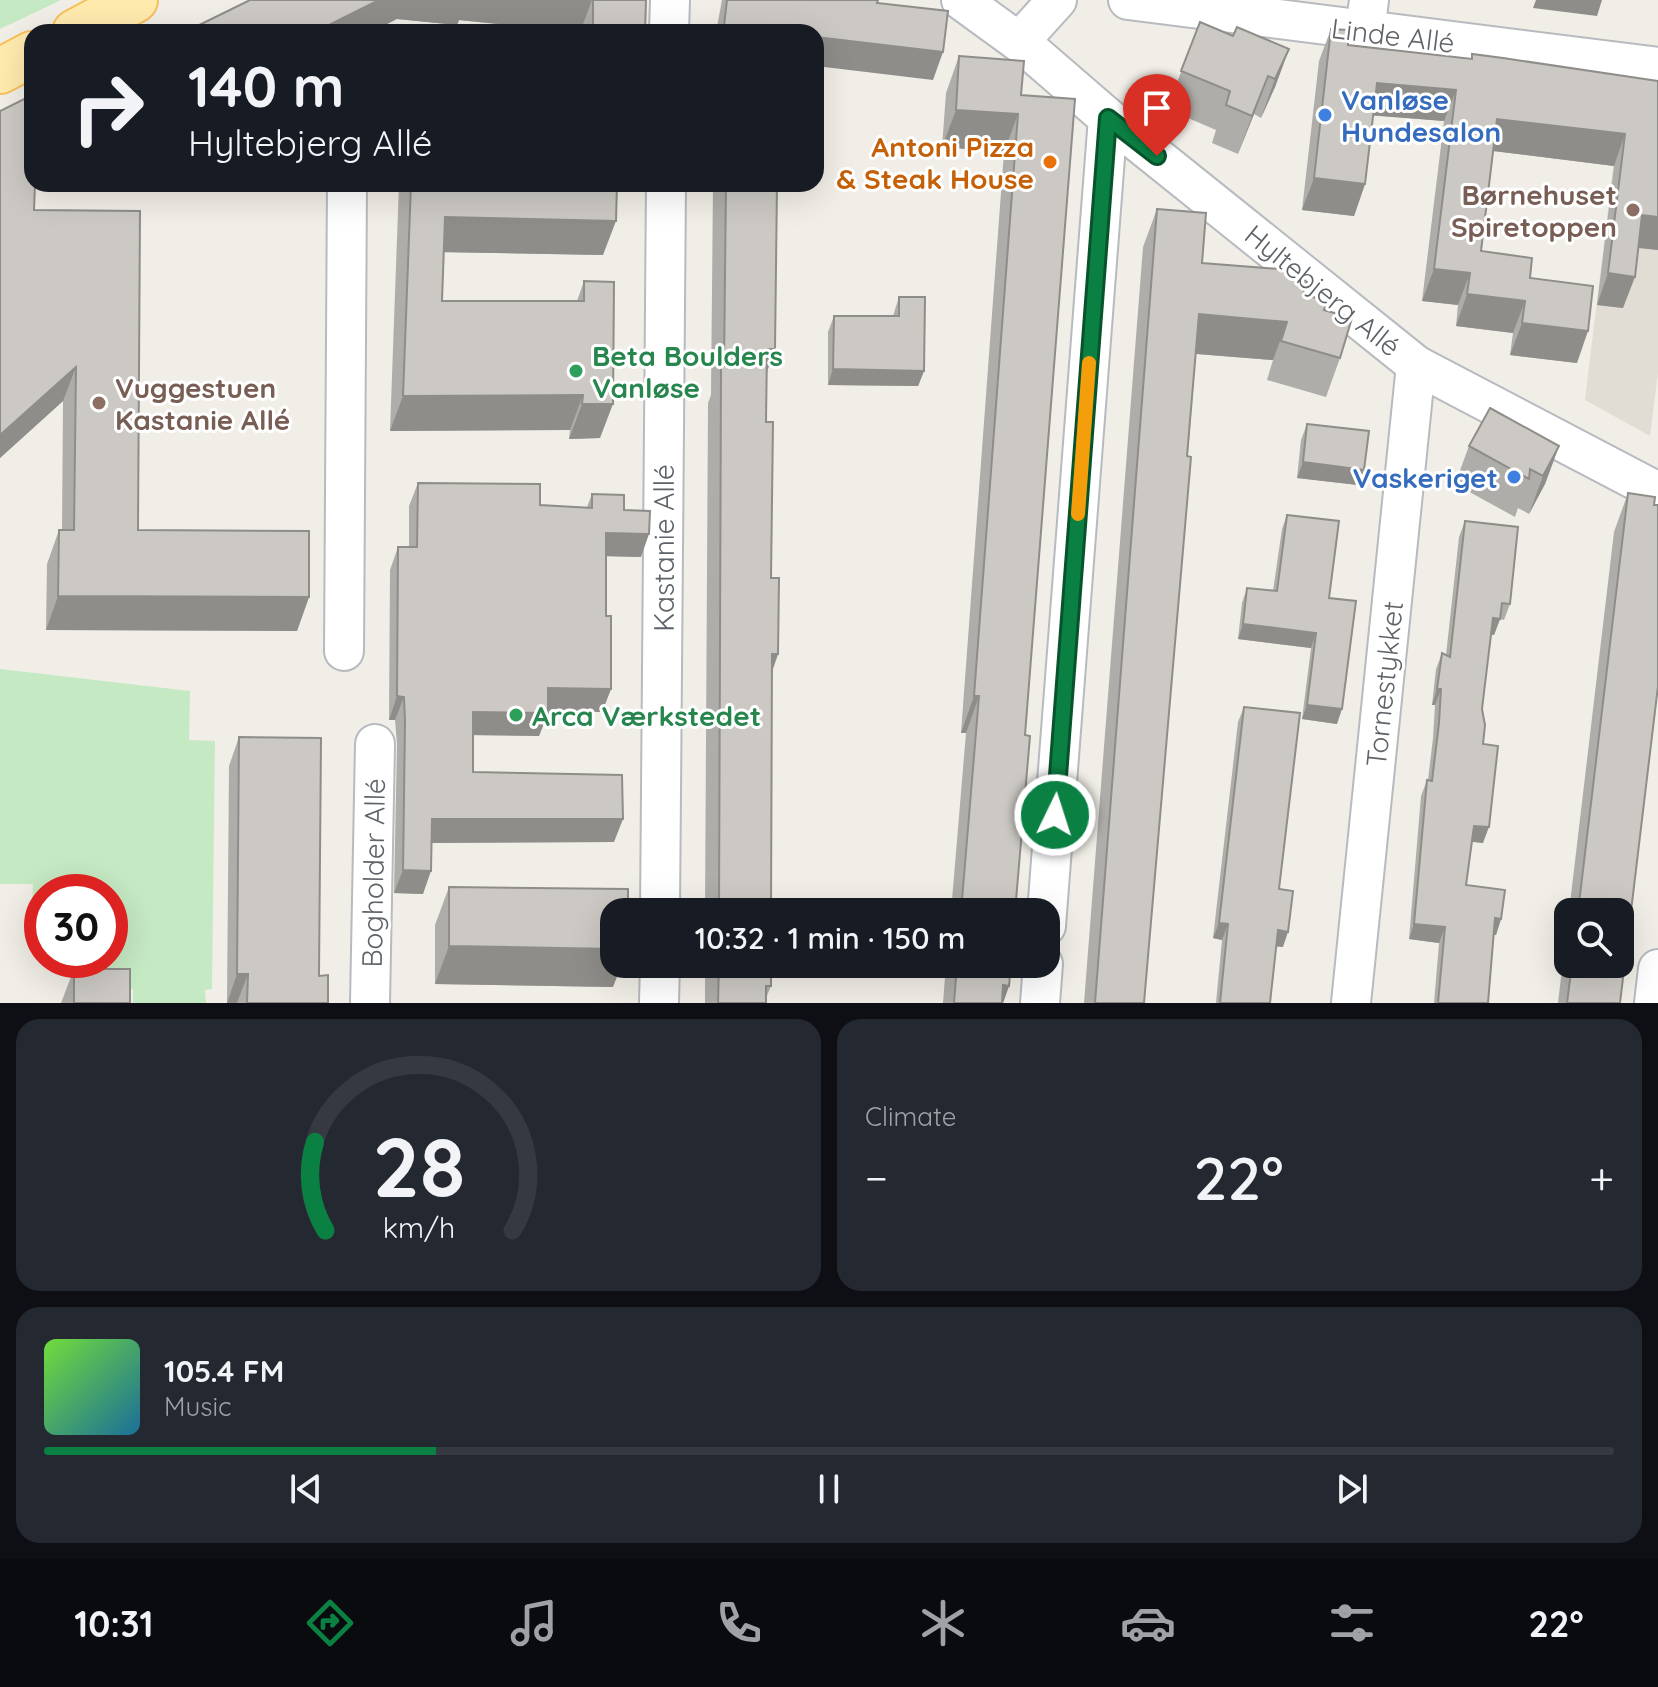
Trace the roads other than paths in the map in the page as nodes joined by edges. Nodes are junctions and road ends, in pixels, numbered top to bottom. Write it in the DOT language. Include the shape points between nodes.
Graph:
graph roads {
  1 [pos="135,0"];
  2 [pos="670,0"];
  3 [pos="961,0"];
  4 [pos="1057,0"];
  5 [pos="1128,0"];
  6 [pos="1221,6"];
  7 [pos="1367,16"];
  8 [pos="90,24"];
  9 [pos="669,24"];
  10 [pos="1019,42"];
  11 [pos="24,58"];
  12 [pos="1658,67"];
  13 [pos="0,71"];
  14 [pos="1108,118"];
  15 [pos="347,192"];
  16 [pos="666,192"];
  17 [pos="1416,365"];
  18 [pos="1658,492"];
  19 [pos="344,651"];
  20 [pos="375,744"];
  21 [pos="660,898"];
  22 [pos="1048,898"];
  23 [pos="1658,969"];
  24 [pos="660,978"];
  25 [pos="1042,978"];
  26 [pos="370,1003"];
  27 [pos="659,1003"];
  28 [pos="1040,1003"];
  29 [pos="1351,1003"];
  30 [pos="1654,1003"];
  1 -- 8 [label="main road"];
  2 -- 9 [label="street"];
  3 -- 10 [label="street"];
  4 -- 10 [label="street"];
  5 -- 6 [label="street, Linde Allé"];
  6 -- 7 [label="street, Linde Allé"];
  7 -- 12 [label="street, Linde Allé"];
  10 -- 14 [label="street, Hyltebjerg Allé"];
  11 -- 13 [label="main road"];
  14 -- 17 [label="street, Hyltebjerg Allé"];
  14 -- 22 [label="street"];
  15 -- 19 [label="street"];
  16 -- 21 [label="street, Kastanie Allé"];
  17 -- 18 [label="street, Hyltebjerg Allé"];
  17 -- 29 [label="street, Tornestykket"];
  20 -- 26 [label="street, Bogholder Allé"];
  23 -- 30 [label="street"];
  24 -- 27 [label="street"];
  25 -- 28 [label="street"];
}
